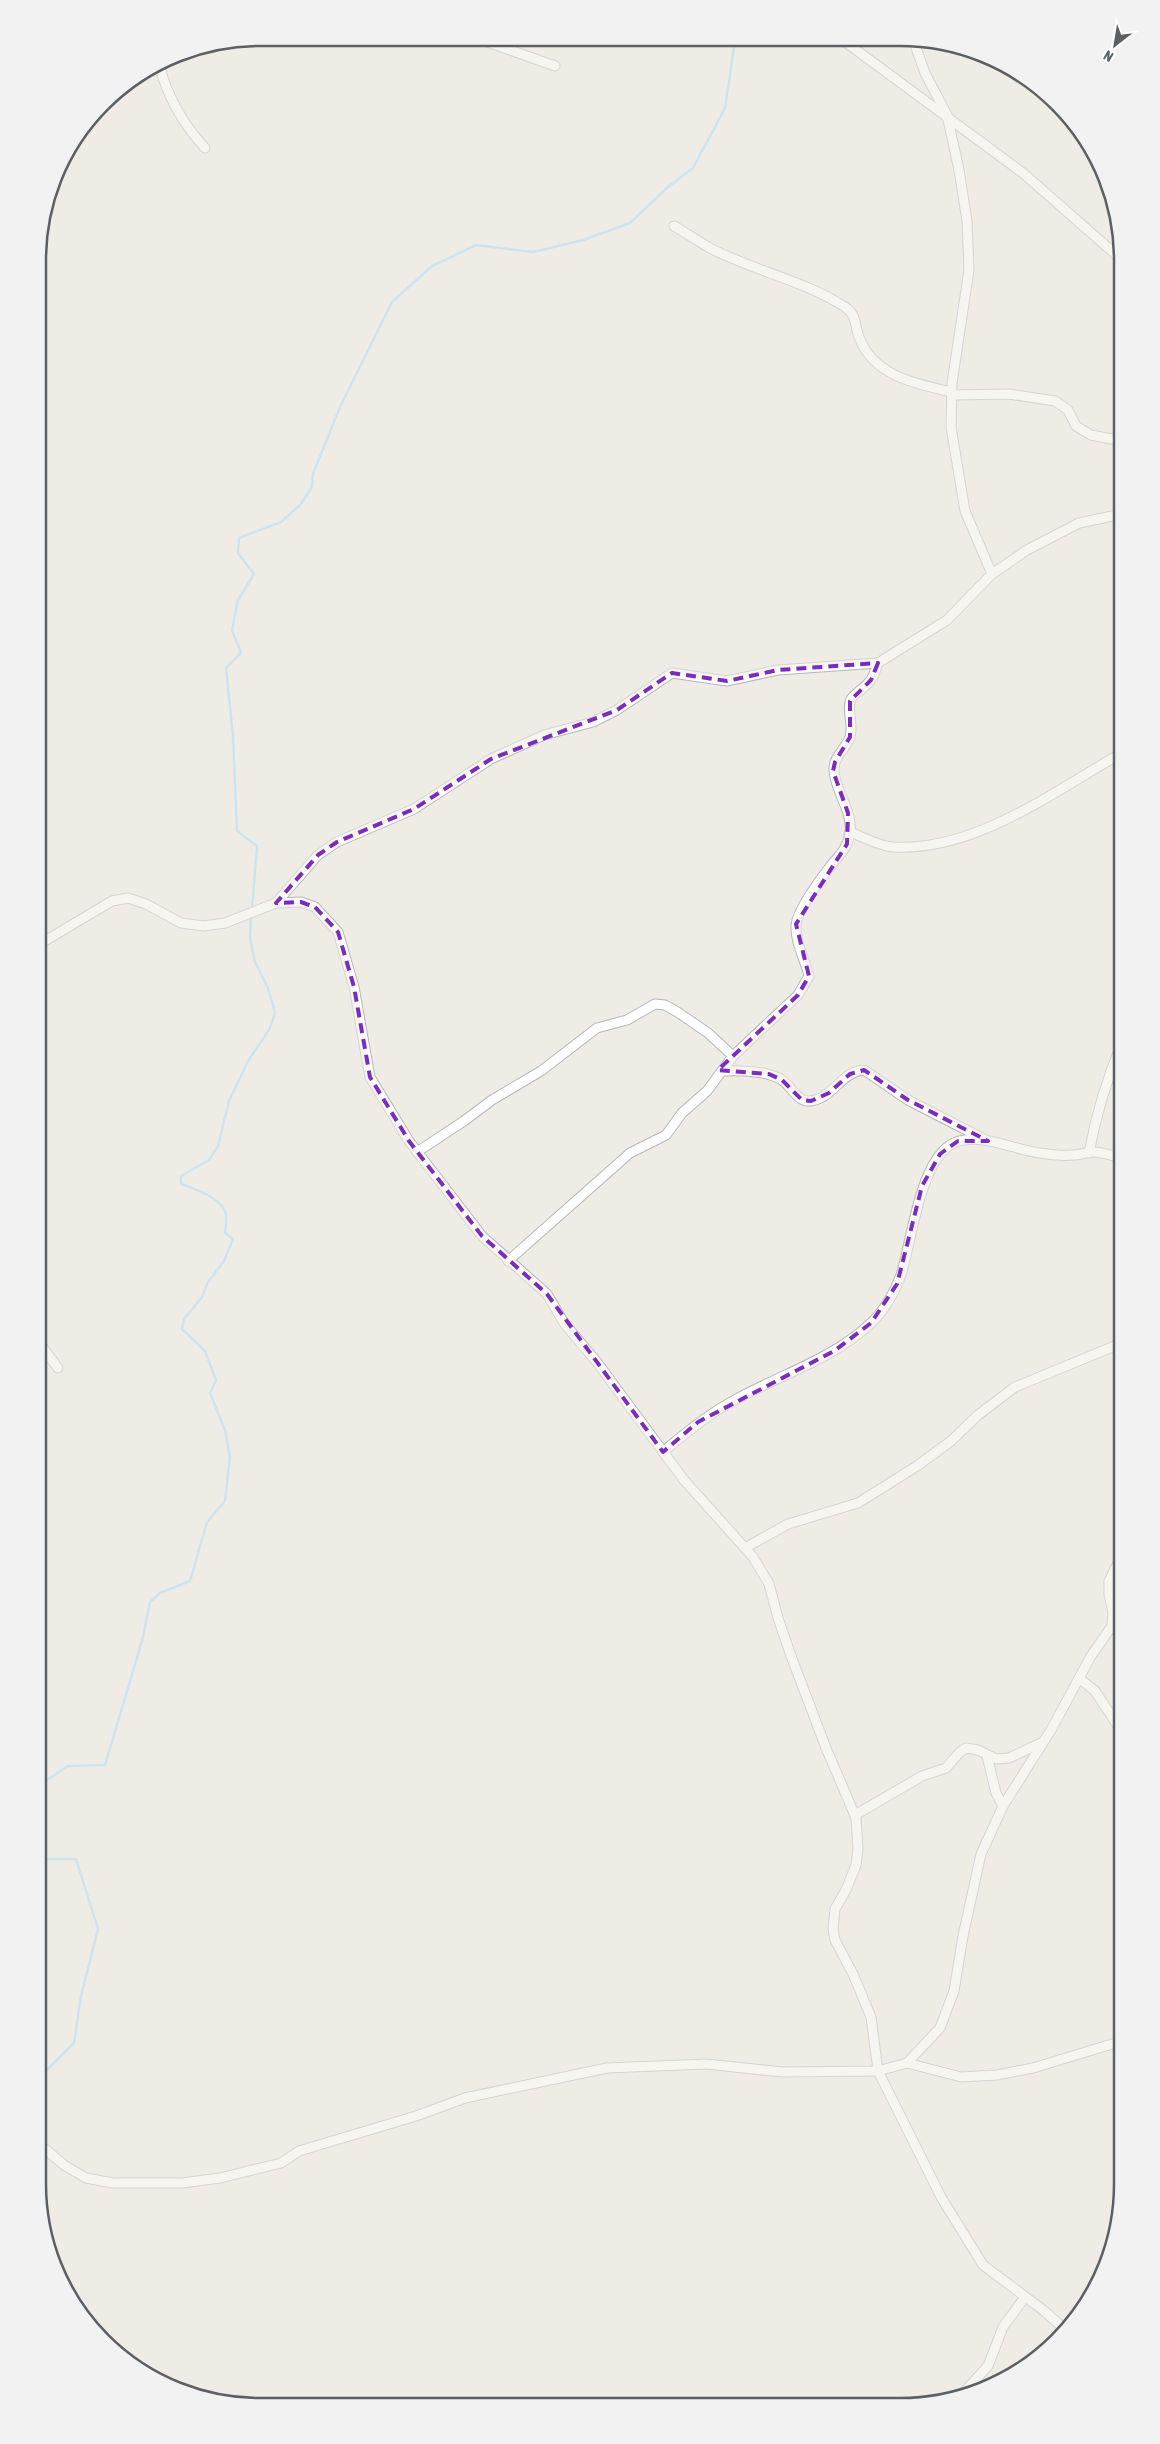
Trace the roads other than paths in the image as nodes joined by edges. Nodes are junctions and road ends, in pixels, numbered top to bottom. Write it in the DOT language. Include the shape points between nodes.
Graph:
graph roads {
  1 [pos="499,46"];
  2 [pos="851,46"];
  3 [pos="916,47"];
  4 [pos="555,66"];
  5 [pos="161,70"];
  6 [pos="947,115"];
  7 [pos="205,148"];
  8 [pos="674,226"];
  9 [pos="1113,252"];
  10 [pos="952,393"];
  11 [pos="1114,440"];
  12 [pos="1114,516"];
  13 [pos="992,574"];
  14 [pos="878,663"];
  15 [pos="1114,758"];
  16 [pos="850,832"];
  17 [pos="276,903"];
  18 [pos="46,939"];
  19 [pos="733,1056"];
  20 [pos="1114,1063"];
  21 [pos="722,1071"];
  22 [pos="988,1141"];
  23 [pos="416,1152"];
  24 [pos="1089,1153"];
  25 [pos="1114,1157"];
  26 [pos="508,1260"];
  27 [pos="1114,1346"];
  28 [pos="46,1352"];
  29 [pos="58,1368"];
  30 [pos="663,1452"];
  31 [pos="746,1548"];
  32 [pos="1114,1571"];
  33 [pos="1080,1679"];
  34 [pos="1114,1720"];
  35 [pos="1042,1743"];
  36 [pos="987,1756"];
  37 [pos="1003,1806"];
  38 [pos="855,1815"];
  39 [pos="1114,2043"];
  40 [pos="907,2063"];
  41 [pos="878,2071"];
  42 [pos="46,2150"];
  43 [pos="1025,2297"];
  44 [pos="1060,2326"];
  45 [pos="970,2386"];
  1 -- 4 [label="street"];
  2 -- 6 [label="street"];
  3 -- 6 [label="street"];
  5 -- 7 [label="street" via="176,108 191,133"];
  6 -- 9 [label="street" via="1023,173"];
  6 -- 10 [label="street" via="967,221 969,270"];
  8 -- 10 [label="street" via="710,248 806,285 846,308 853,313 858,336 868,354 880,366 913,383"];
  10 -- 11 [label="street" via="1009,394 1055,401 1068,410 1076,426 1091,436"];
  10 -- 13 [label="street" via="951,427 965,511"];
  12 -- 13 [label="street" via="1079,523 1027,550"];
  13 -- 14 [label="street" via="947,620"];
  14 -- 16 [label="street" via="871,680 850,701 850,737 835,762 834,771 848,813"];
  14 -- 17 [label="street" via="778,670 727,681 672,673 617,710 593,722 544,735 491,759 414,809 337,842 318,855"];
  15 -- 16 [label="street" via="1016,814 954,841 891,847"];
  16 -- 19 [label="street" via="839,858 830,866 803,907 796,924 808,976 798,995"];
  17 -- 18 [label="street" via="204,926 181,923 128,898 112,901"];
  17 -- 23 [label="street" via="301,902 316,907 338,932 354,988 370,1077"];
  19 -- 21 [label="street"];
  19 -- 23 [label="street" via="679,1013 665,1005 655,1004 627,1020 596,1028 541,1070"];
  20 -- 24 [label="street"];
  21 -- 22 [label="street" via="769,1074 782,1080 802,1100 811,1101 829,1093 850,1074 864,1070 908,1100"];
  21 -- 26 [label="street" via="666,1134 630,1153"];
  22 -- 24 [label="street" via="1054,1155"];
  22 -- 30 [label="street" via="958,1141 940,1154 922,1186 897,1284 871,1323 834,1352 734,1400 698,1422"];
  23 -- 26 [label="street" via="482,1236"];
  24 -- 25 [label="street"];
  26 -- 30 [label="street" via="547,1294 564,1322"];
  27 -- 31 [label="street" via="1015,1387 937,1451 858,1503 788,1524"];
  28 -- 29 [label="street"];
  30 -- 31 [label="street"];
  31 -- 38 [label="street" via="769,1584 778,1618 826,1748"];
  32 -- 33 [label="street" via="1109,1581 1112,1626"];
  33 -- 34 [label="street" via="1095,1691"];
  33 -- 35 [label="street"];
  35 -- 36 [label="street" via="1009,1758"];
  35 -- 37 [label="street"];
  36 -- 37 [label="street" via="996,1793"];
  36 -- 38 [label="street" via="966,1748 946,1768 922,1776"];
  37 -- 40 [label="street" via="981,1854 954,1991 940,2028"];
  38 -- 41 [label="street" via="856,1865 835,1909 833,1929 835,1940 871,2017"];
  39 -- 40 [label="street" via="1041,2066 997,2075 961,2077"];
  40 -- 41 [label="street"];
  41 -- 42 [label="street" via="782,2072 706,2064 607,2068 465,2098 299,2152 281,2163 220,2178 182,2183 112,2184 86,2178"];
  41 -- 43 [label="street" via="941,2197 983,2265"];
  43 -- 44 [label="street"];
  43 -- 45 [label="street" via="1003,2327 988,2366"];
}
